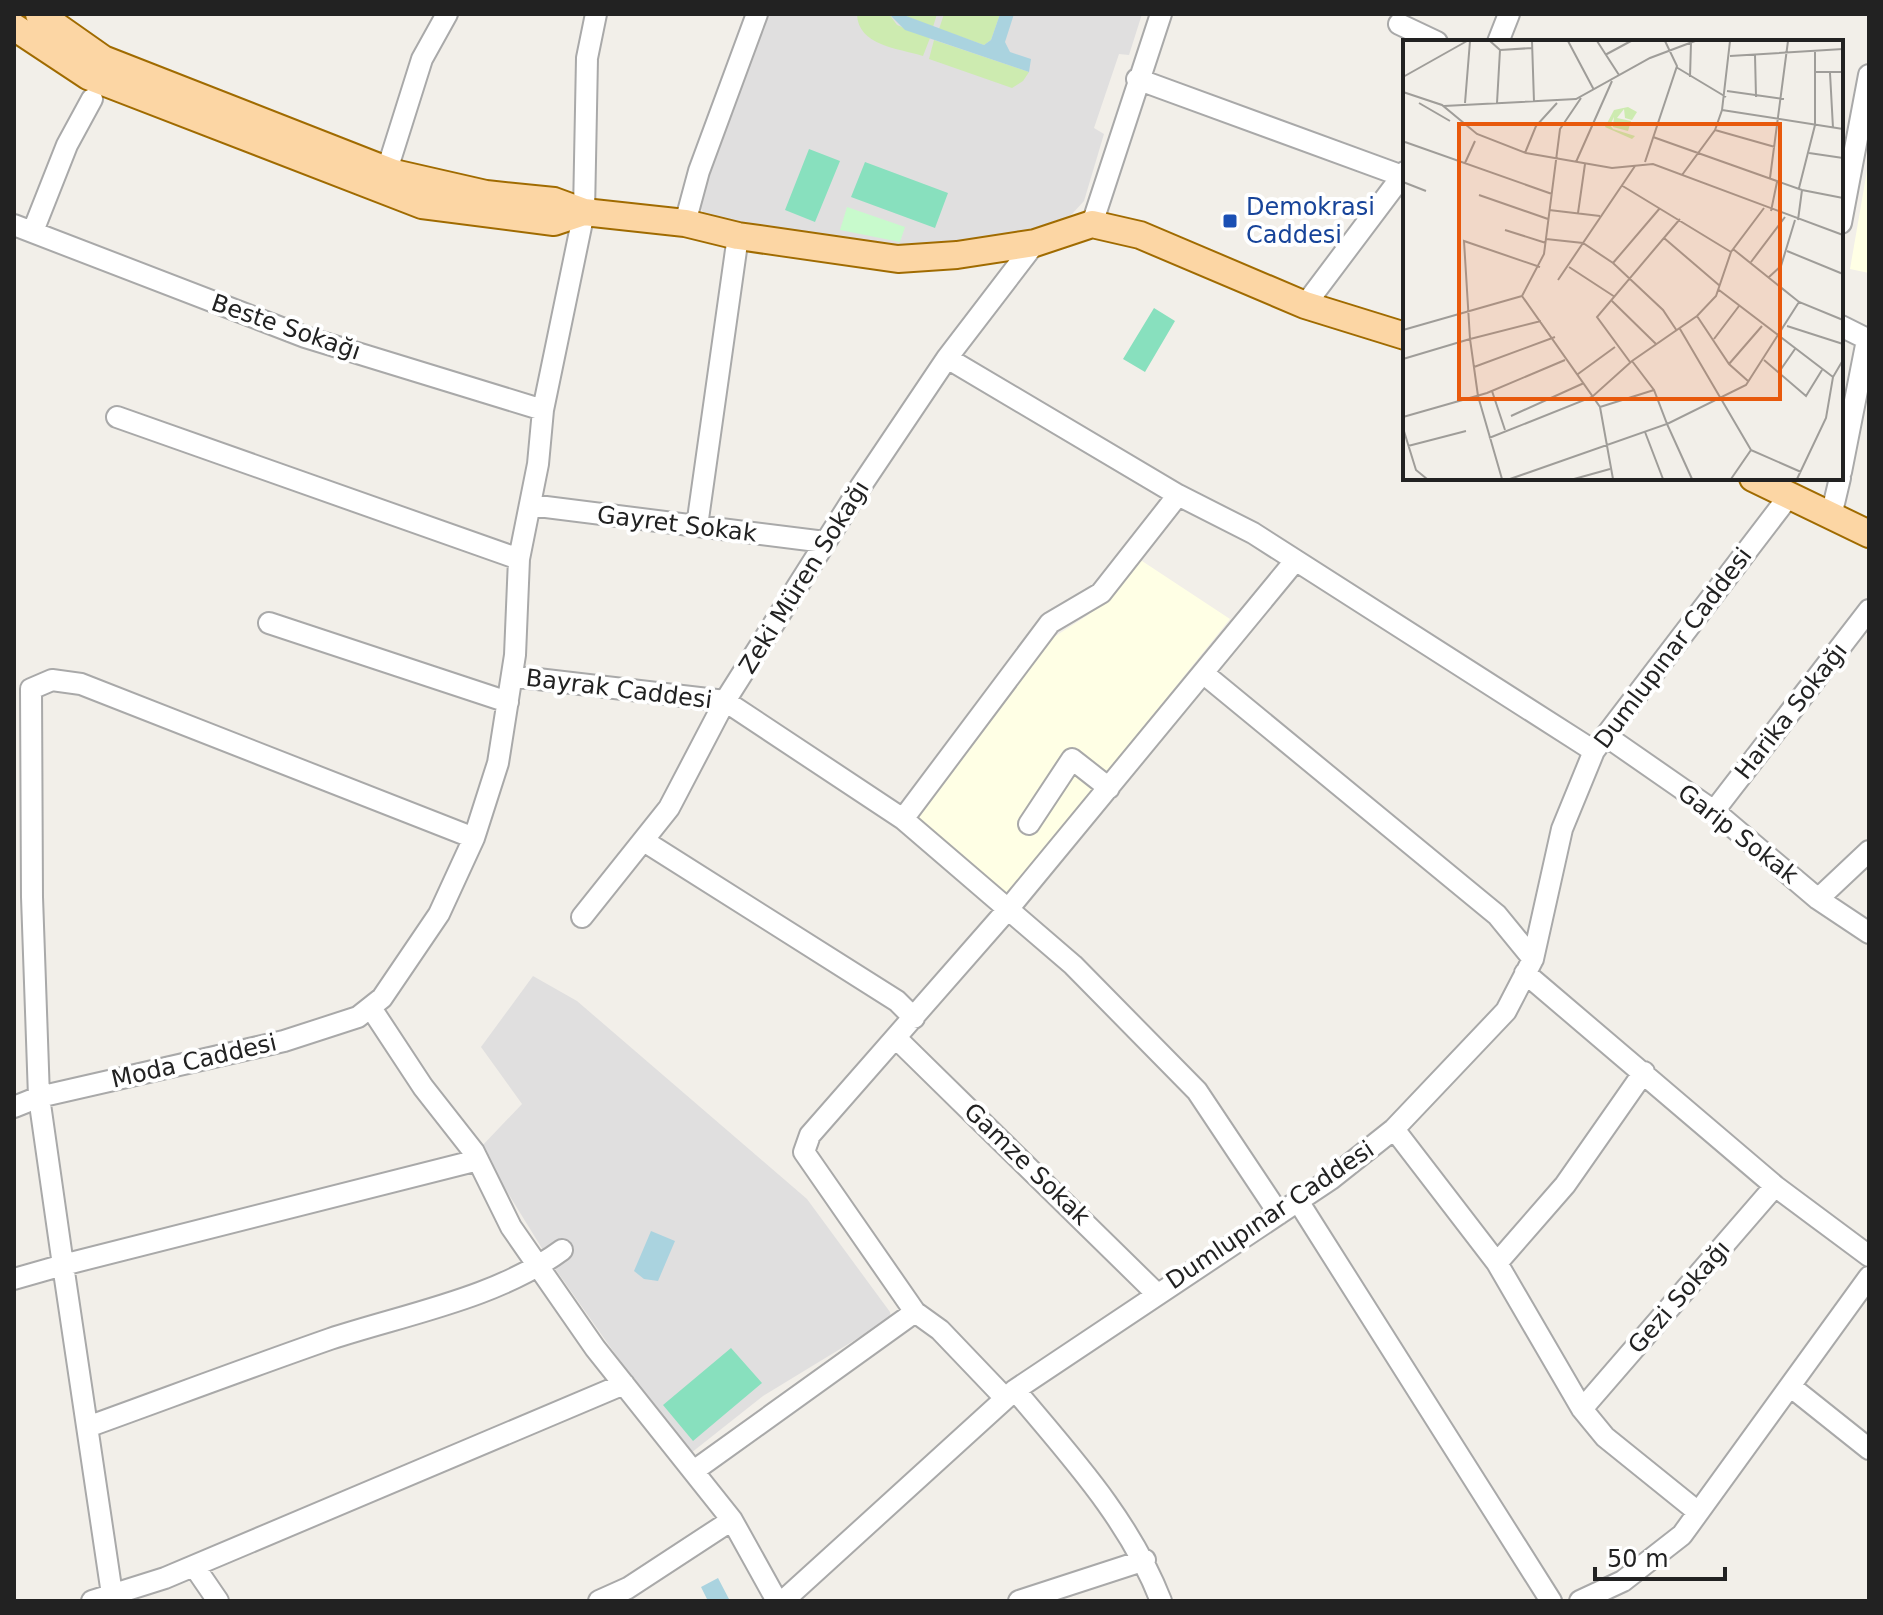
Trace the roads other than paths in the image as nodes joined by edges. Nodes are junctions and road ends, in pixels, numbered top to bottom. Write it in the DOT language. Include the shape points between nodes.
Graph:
graph roads {
  1 [pos="39,14"];
  2 [pos="447,14"];
  3 [pos="596,14"];
  4 [pos="757,14"];
  5 [pos="1161,14"];
  6 [pos="1509,14"];
  7 [pos="1399,24"];
  8 [pos="14,27"];
  9 [pos="1433,40"];
  10 [pos="1502,40"];
  11 [pos="1869,75"];
  12 [pos="1137,79"];
  13 [pos="92,99"];
  14 [pos="1848,137"];
  15 [pos="387,170"];
  16 [pos="1403,175"];
  17 [pos="1403,176"];
  18 [pos="1843,198"];
  19 [pos="584,212"];
  20 [pos="685,223"];
  21 [pos="1092,224"];
  22 [pos="23,228"];
  23 [pos="738,236"];
  24 [pos="1035,243"];
  25 [pos="1305,305"];
  26 [pos="1843,327"];
  27 [pos="1403,335"];
  28 [pos="1868,340"];
  29 [pos="947,358"];
  30 [pos="543,410"];
  31 [pos="117,417"];
  32 [pos="1843,462"];
  33 [pos="1757,480"];
  34 [pos="1840,480"];
  35 [pos="1178,495"];
  36 [pos="1789,496"];
  37 [pos="530,505"];
  38 [pos="1831,516"];
  39 [pos="697,526"];
  40 [pos="1869,534"];
  41 [pos="825,542"];
  42 [pos="519,559"];
  43 [pos="1295,561"];
  44 [pos="1869,610"];
  45 [pos="269,623"];
  46 [pos="1203,673"];
  47 [pos="512,676"];
  48 [pos="725,701"];
  49 [pos="508,702"];
  50 [pos="1600,743"];
  51 [pos="1109,788"];
  52 [pos="1714,811"];
  53 [pos="903,819"];
  54 [pos="1029,824"];
  55 [pos="474,838"];
  56 [pos="644,841"];
  57 [pos="1869,851"];
  58 [pos="1818,899"];
  59 [pos="1009,908"];
  60 [pos="582,917"];
  61 [pos="1869,933"];
  62 [pos="1529,966"];
  63 [pos="371,1008"];
  64 [pos="914,1018"];
  65 [pos="896,1038"];
  66 [pos="1644,1072"];
  67 [pos="39,1097"];
  68 [pos="14,1107"];
  69 [pos="1394,1129"];
  70 [pos="478,1160"];
  71 [pos="1775,1186"];
  72 [pos="1298,1201"];
  73 [pos="1279,1214"];
  74 [pos="562,1250"];
  75 [pos="1869,1256"];
  76 [pos="1497,1263"];
  77 [pos="63,1265"];
  78 [pos="539,1267"];
  79 [pos="1869,1277"];
  80 [pos="14,1279"];
  81 [pos="1156,1293"];
  82 [pos="915,1312"];
  83 [pos="624,1384"];
  84 [pos="1790,1386"];
  85 [pos="1010,1394"];
  86 [pos="1582,1409"];
  87 [pos="90,1426"];
  88 [pos="1869,1449"];
  89 [pos="695,1470"];
  90 [pos="1698,1512"];
  91 [pos="732,1520"];
  92 [pos="1145,1560"];
  93 [pos="194,1566"];
  94 [pos="106,1599"];
  95 [pos="218,1601"];
  96 [pos="599,1601"];
  97 [pos="780,1601"];
  98 [pos="1019,1601"];
  99 [pos="1161,1601"];
  100 [pos="1551,1601"];
  101 [pos="1580,1601"];
  1 -- 15 [label="main road" via="103,59"];
  2 -- 15 [label="street" via="422,59"];
  3 -- 19 [label="street" via="587,58"];
  4 -- 20 [label="street"];
  5 -- 12 [label="street"];
  6 -- 10 [label="street"];
  7 -- 9 [label="street"];
  8 -- 19 [label="main road" via="88,76 422,205 554,222"];
  11 -- 14 [label="street"];
  12 -- 16 [label="street"];
  12 -- 21 [label="street"];
  13 -- 22 [label="street"];
  14 -- 18 [label="street"];
  15 -- 19 [label="main road" via="486,194 554,201"];
  17 -- 25 [label="street"];
  19 -- 20 [label="main road"];
  19 -- 30 [label="street"];
  20 -- 23 [label="main road"];
  21 -- 24 [label="main road"];
  21 -- 25 [label="main road" via="1140,235"];
  22 -- 30 [label="street, Beste Sokağı" via="305,337"];
  23 -- 24 [label="main road" via="898,259"];
  23 -- 39 [label="street"];
  24 -- 29 [label="street, Zeki Müren Sokağı"];
  25 -- 27 [label="main road"];
  26 -- 28 [label="street"];
  28 -- 32 [label="street"];
  29 -- 35 [label="street, Garip Sokak"];
  29 -- 41 [label="street, Zeki Müren Sokağı"];
  30 -- 37 [label="street"];
  31 -- 42 [label="street"];
  33 -- 36 [label="main road"];
  34 -- 38 [label="street"];
  35 -- 43 [label="street, Garip Sokak"];
  35 -- 53 [label="street" via="1101,593 1050,623"];
  36 -- 38 [label="main road"];
  36 -- 50 [label="street, Dumlupınar Caddesi"];
  37 -- 39 [label="street, Gayret Sokak"];
  37 -- 42 [label="street"];
  38 -- 40 [label="main road"];
  39 -- 41 [label="street, Gayret Sokak"];
  41 -- 48 [label="street, Zeki Müren Sokağı"];
  42 -- 47 [label="street"];
  43 -- 46 [label="street"];
  43 -- 50 [label="street, Garip Sokak"];
  44 -- 52 [label="street, Harika Sokağı"];
  45 -- 49 [label="street"];
  46 -- 51 [label="street"];
  46 -- 62 [label="street" via="1497,915"];
  47 -- 48 [label="street, Bayrak Caddesi"];
  47 -- 49 [label="street"];
  48 -- 53 [label="street"];
  48 -- 56 [label="street, Zeki Müren Sokağı" via="669,808"];
  49 -- 55 [label="street" via="498,763"];
  50 -- 52 [label="street, Garip Sokak"];
  50 -- 62 [label="street, Dumlupınar Caddesi" via="1562,829"];
  51 -- 54 [label="street" via="1072,759"];
  51 -- 59 [label="street"];
  52 -- 58 [label="street, Garip Sokak"];
  53 -- 59 [label="street"];
  55 -- 63 [label="street" via="439,914"];
  55 -- 67 [label="street" via="81,684 52,680 31,689"];
  56 -- 60 [label="street, Zeki Müren Sokağı"];
  56 -- 64 [label="street" via="897,1001"];
  57 -- 58 [label="street"];
  58 -- 61 [label="street, Garip Sokak"];
  59 -- 64 [label="street"];
  59 -- 73 [label="street" via="1197,1091"];
  62 -- 66 [label="street"];
  62 -- 69 [label="street, Dumlupınar Caddesi" via="1506,1011"];
  63 -- 67 [label="street, Moda Caddesi" via="284,1041"];
  63 -- 70 [label="street"];
  64 -- 65 [label="street"];
  65 -- 81 [label="street, Gamze Sokak"];
  65 -- 82 [label="street" via="810,1135 804,1152"];
  66 -- 71 [label="street"];
  66 -- 76 [label="street" via="1565,1185"];
  67 -- 68 [label="street, Moda Caddesi"];
  67 -- 77 [label="street"];
  69 -- 72 [label="street, Dumlupınar Caddesi"];
  69 -- 76 [label="street"];
  70 -- 77 [label="street"];
  70 -- 78 [label="street" via="511,1227"];
  71 -- 75 [label="street"];
  71 -- 86 [label="street, Gezi Sokağı"];
  72 -- 73 [label="street, Dumlupınar Caddesi"];
  72 -- 100 [label="street"];
  73 -- 81 [label="street, Dumlupınar Caddesi"];
  74 -- 78 [label="street"];
  76 -- 86 [label="street"];
  77 -- 80 [label="street"];
  77 -- 87 [label="street"];
  78 -- 83 [label="street"];
  78 -- 87 [label="street"];
  79 -- 84 [label="street"];
  81 -- 85 [label="street, Dumlupınar Caddesi"];
  82 -- 85 [label="street"];
  82 -- 89 [label="street"];
  83 -- 89 [label="street"];
  83 -- 93 [label="street"];
  84 -- 88 [label="street"];
  84 -- 90 [label="street"];
  85 -- 92 [label="street" via="1110,1504"];
  85 -- 97 [label="street, Dumlupınar Caddesi"];
  86 -- 90 [label="street" via="1605,1437"];
  87 -- 94 [label="street"];
  89 -- 91 [label="street"];
  90 -- 101 [label="street" via="1682,1535 1623,1581"];
  91 -- 96 [label="street"];
  91 -- 97 [label="street"];
  92 -- 98 [label="street"];
  92 -- 99 [label="street"];
  93 -- 94 [label="street"];
  93 -- 95 [label="street"];
}
